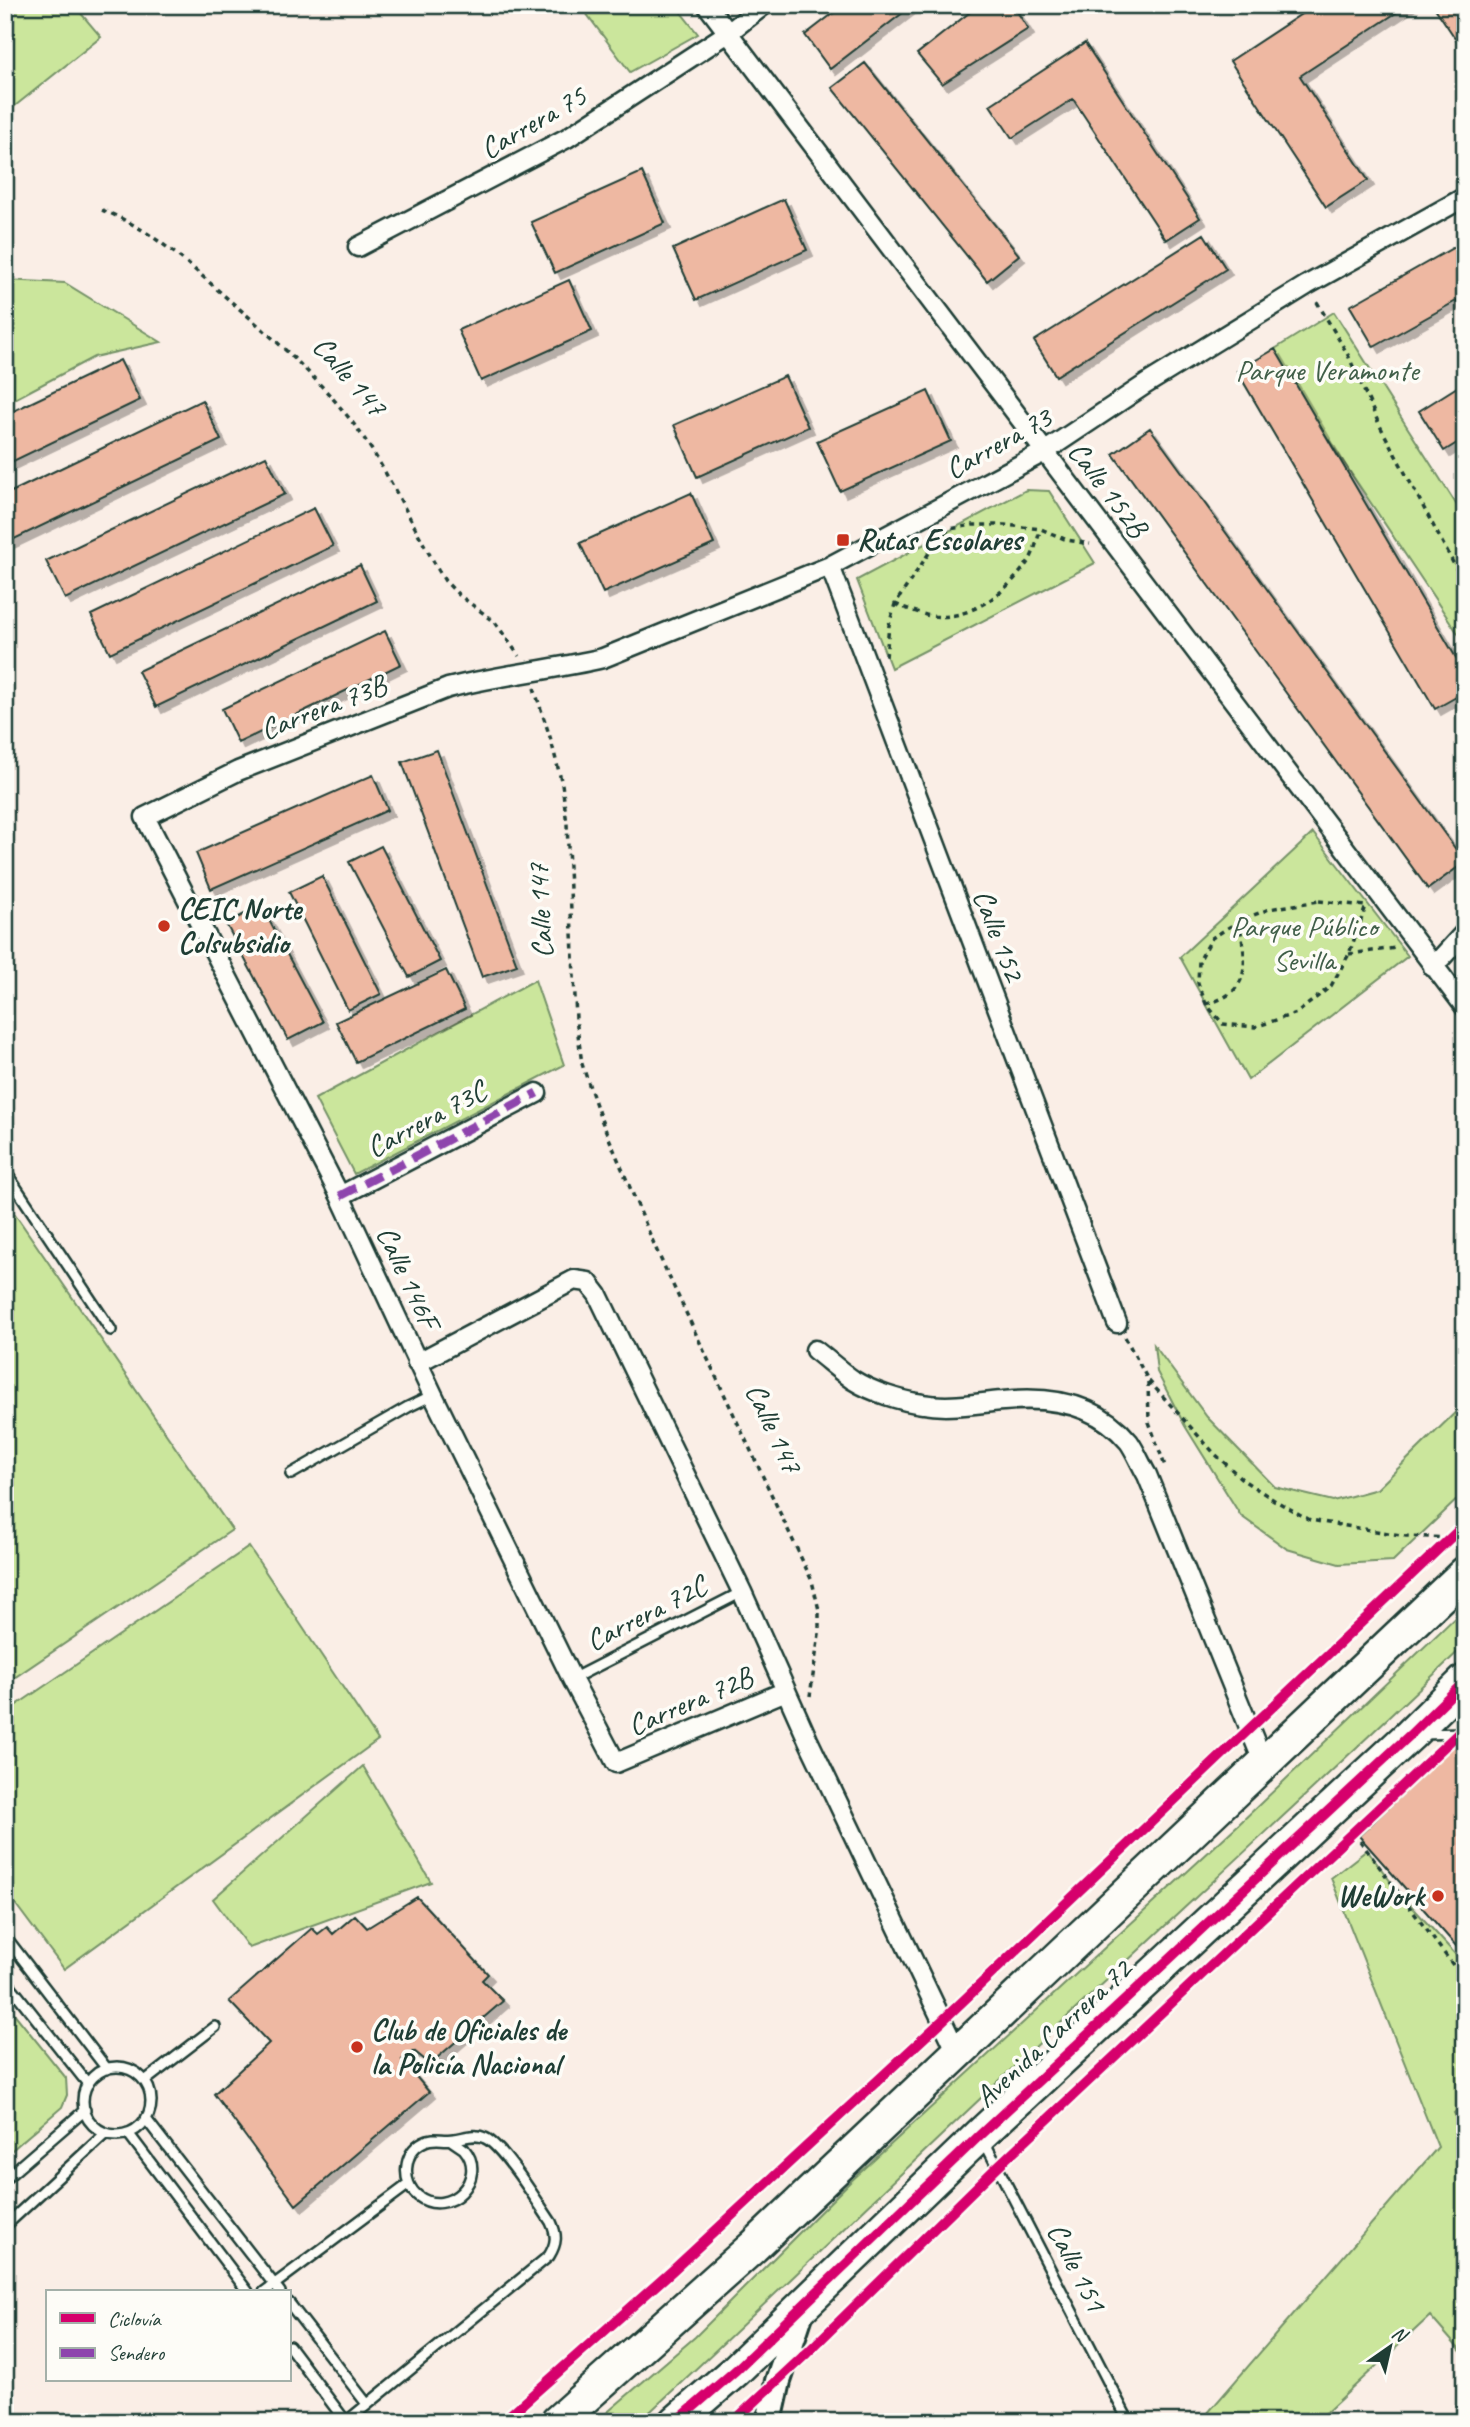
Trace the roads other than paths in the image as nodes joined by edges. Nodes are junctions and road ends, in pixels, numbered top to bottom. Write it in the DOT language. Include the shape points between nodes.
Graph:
graph roads {
  1 [pos="707,5"];
  2 [pos="764,5"];
  3 [pos="728,33"];
  4 [pos="1465,197"];
  5 [pos="358,247"];
  6 [pos="1044,452"];
  7 [pos="830,566"];
  8 [pos="529,673"];
  9 [pos="145,817"];
  10 [pos="1465,932"];
  11 [pos="1433,967"];
  12 [pos="1465,1007"];
  13 [pos="537,1093"];
  14 [pos="5,1171"];
  15 [pos="340,1196"];
  16 [pos="1117,1323"];
  17 [pos="111,1330"];
  18 [pos="815,1350"];
  19 [pos="417,1363"];
  20 [pos="433,1395"];
  21 [pos="291,1474"];
  22 [pos="1465,1573"];
  23 [pos="742,1592"];
  24 [pos="572,1679"];
  25 [pos="1465,1681"];
  26 [pos="786,1691"];
  27 [pos="1465,1733"];
  28 [pos="1410,1735"];
  29 [pos="615,1763"];
  30 [pos="1264,1764"];
  31 [pos="5,1936"];
  32 [pos="5,1979"];
  33 [pos="215,2027"];
  34 [pos="958,2054"];
  35 [pos="107,2069"];
  36 [pos="145,2081"];
  37 [pos="88,2084"];
  38 [pos="85,2110"];
  39 [pos="146,2119"];
  40 [pos="106,2133"];
  41 [pos="128,2133"];
  42 [pos="981,2134"];
  43 [pos="451,2140"];
  44 [pos="5,2179"];
  45 [pos="409,2184"];
  46 [pos="5,2226"];
  47 [pos="278,2289"];
  48 [pos="246,2290"];
  49 [pos="290,2304"];
  50 [pos="804,2304"];
  51 [pos="290,2347"];
  52 [pos="367,2404"];
  53 [pos="346,2422"];
  54 [pos="557,2422"];
  55 [pos="676,2422"];
  56 [pos="769,2422"];
  57 [pos="1129,2422"];
  1 -- 3 [label="street, Calle 152B"];
  2 -- 3 [label="street, Carrera 75"];
  3 -- 5 [label="street, Carrera 75" via="567,138"];
  3 -- 6 [label="street, Calle 152B"];
  4 -- 6 [label="street, Carrera 73" via="1307,285"];
  6 -- 7 [label="street, Carrera 73"];
  6 -- 11 [label="street, Calle 152B"];
  7 -- 8 [label="street, Carrera 73" via="603,658"];
  7 -- 16 [label="street, Calle 152"];
  8 -- 9 [label="street, Carrera 73B" via="449,688 238,771"];
  9 -- 15 [label="street, Calle 146F"];
  10 -- 11 [label="street"];
  11 -- 12 [label="street, Calle 152B"];
  13 -- 15 [label="street, Carrera 73C"];
  14 -- 17 [label="lane"];
  15 -- 19 [label="street, Calle 146F"];
  18 -- 30 [label="street" via="854,1381 887,1394 923,1404 962,1406 1046,1399 1085,1409 1130,1443"];
  19 -- 20 [label="street, Calle 146F"];
  19 -- 23 [label="street" via="574,1280 588,1282"];
  20 -- 21 [label="lane"];
  20 -- 24 [label="street, Calle 146F"];
  22 -- 30 [label="highway, Avenida Carrera 72"];
  23 -- 24 [label="lane, Carrera 72C"];
  23 -- 26 [label="street"];
  24 -- 29 [label="street, Calle 146F"];
  25 -- 28 [label="highway, Avenida Carrera 72"];
  26 -- 29 [label="street, Carrera 72B"];
  26 -- 34 [label="street"];
  27 -- 28 [label="lane"];
  28 -- 42 [label="highway, Avenida Carrera 72"];
  30 -- 34 [label="highway, Avenida Carrera 72"];
  31 -- 35 [label="lane"];
  32 -- 37 [label="lane"];
  33 -- 36 [label="lane"];
  34 -- 54 [label="highway, Avenida Carrera 72" via="753,2247"];
  35 -- 36 [label="lane" via="128,2069"];
  35 -- 37 [label="lane"];
  36 -- 39 [label="lane" via="151,2100"];
  37 -- 38 [label="lane"];
  38 -- 40 [label="lane"];
  38 -- 44 [label="lane"];
  39 -- 41 [label="lane"];
  39 -- 47 [label="lane"];
  40 -- 41 [label="lane"];
  40 -- 46 [label="lane"];
  41 -- 48 [label="lane"];
  42 -- 50 [label="highway, Avenida Carrera 72"];
  42 -- 57 [label="lane, Calle 151"];
  43 -- 45 [label="lane" via="435,2138 415,2148 406,2169"];
  43 -- 45 [label="lane" via="464,2150 471,2165 470,2182 460,2196 446,2203 431,2203"];
  43 -- 52 [label="lane" via="485,2137 498,2147 551,2222 555,2245 549,2256"];
  45 -- 47 [label="lane"];
  49 -- 52 [label="lane"];
  50 -- 55 [label="highway, Avenida Carrera 72"];
  50 -- 56 [label="main road" via="783,2362"];
  51 -- 53 [label="lane"];
  52 -- 53 [label="lane"];
}
